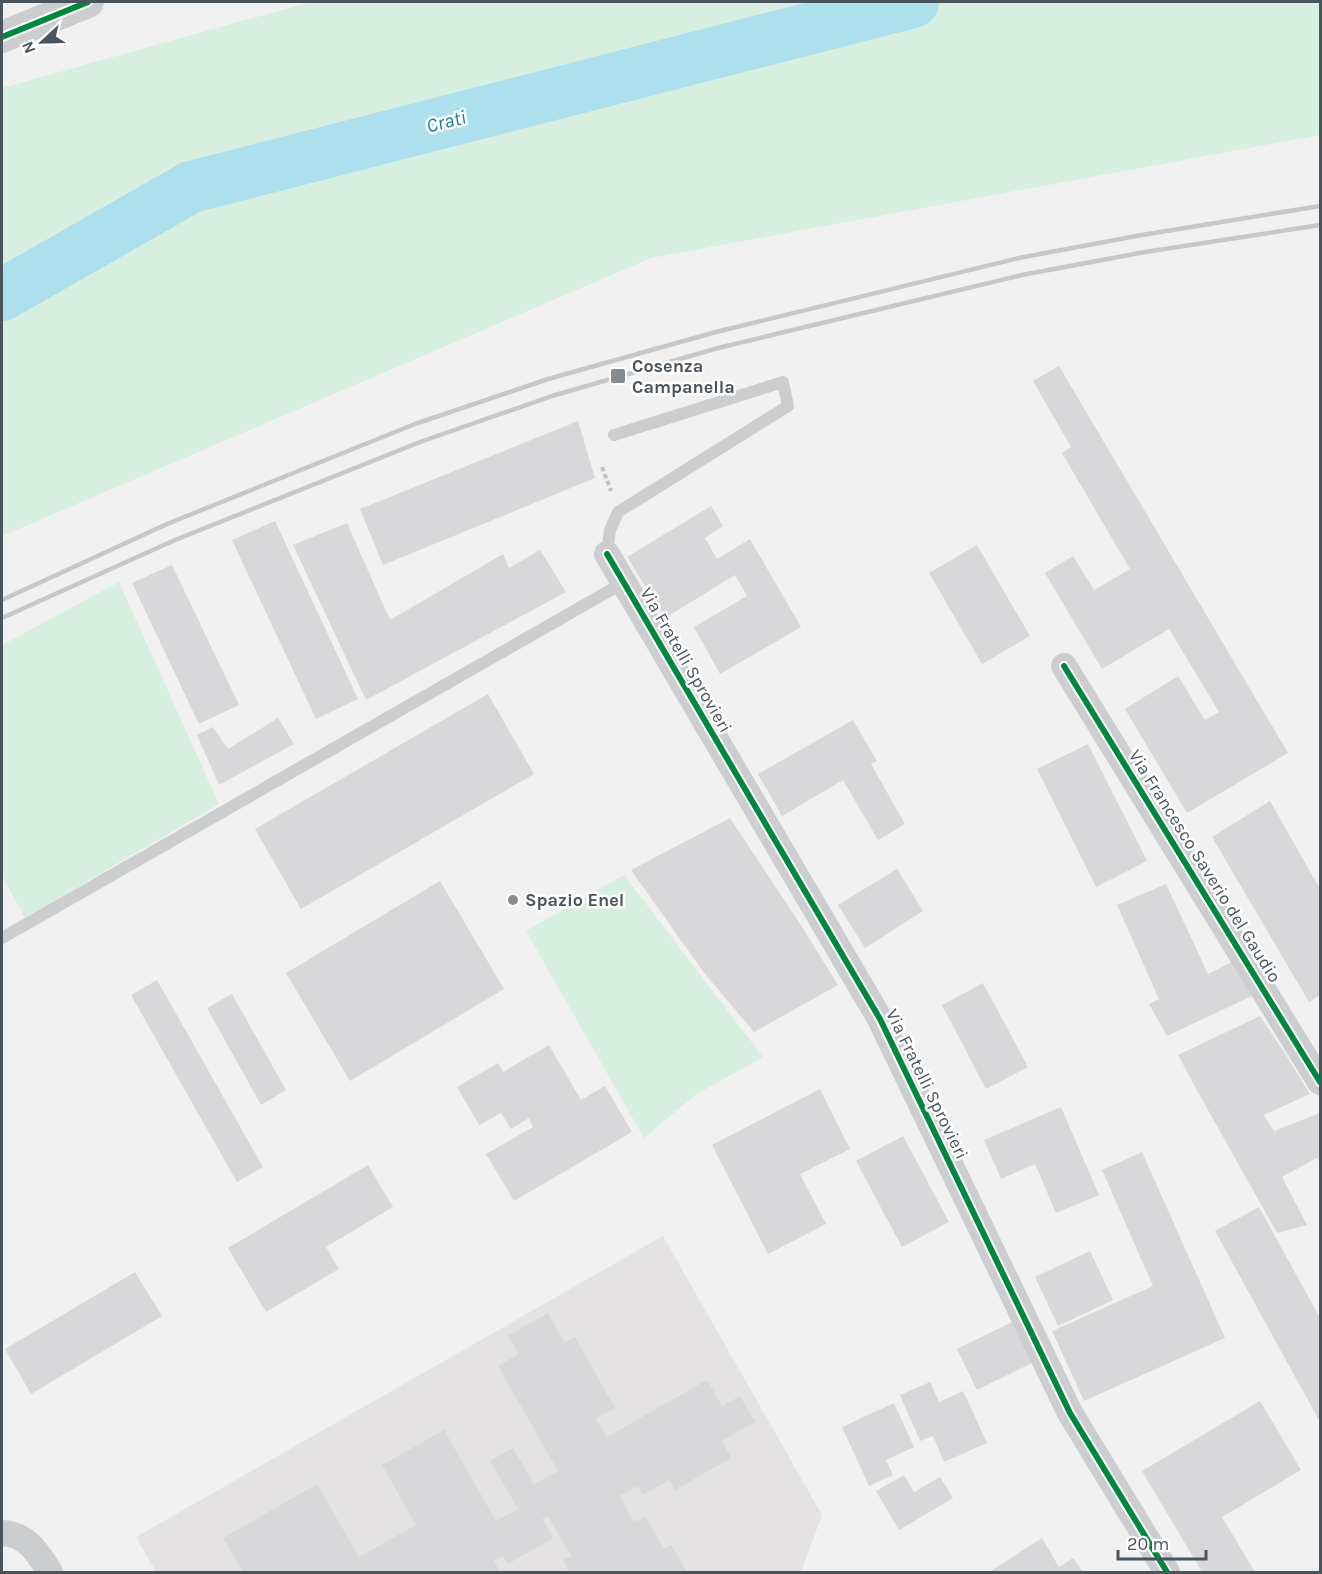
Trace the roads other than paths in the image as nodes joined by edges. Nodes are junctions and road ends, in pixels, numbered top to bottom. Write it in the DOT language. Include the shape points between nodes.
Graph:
graph roads {
  1 [pos="88,2"];
  2 [pos="2,38"];
  3 [pos="614,435"];
  4 [pos="607,554"];
  5 [pos="623,583"];
  6 [pos="1064,666"];
  7 [pos="2,938"];
  8 [pos="1320,1082"];
  9 [pos="4,1528"];
  10 [pos="50,1572"];
  11 [pos="1167,1572"];
  1 -- 2 [label="street"];
  3 -- 4 [label="lane" via="783,382 788,406 618,512 610,530"];
  4 -- 5 [label="street, Via Fratelli Sprovieri"];
  5 -- 7 [label="lane"];
  5 -- 11 [label="street, Via Fratelli Sprovieri" via="880,1019 1070,1413"];
  6 -- 8 [label="street, Via Francesco Saverio del Gaudio"];
  9 -- 10 [label="street" via="34,1548"];
}
